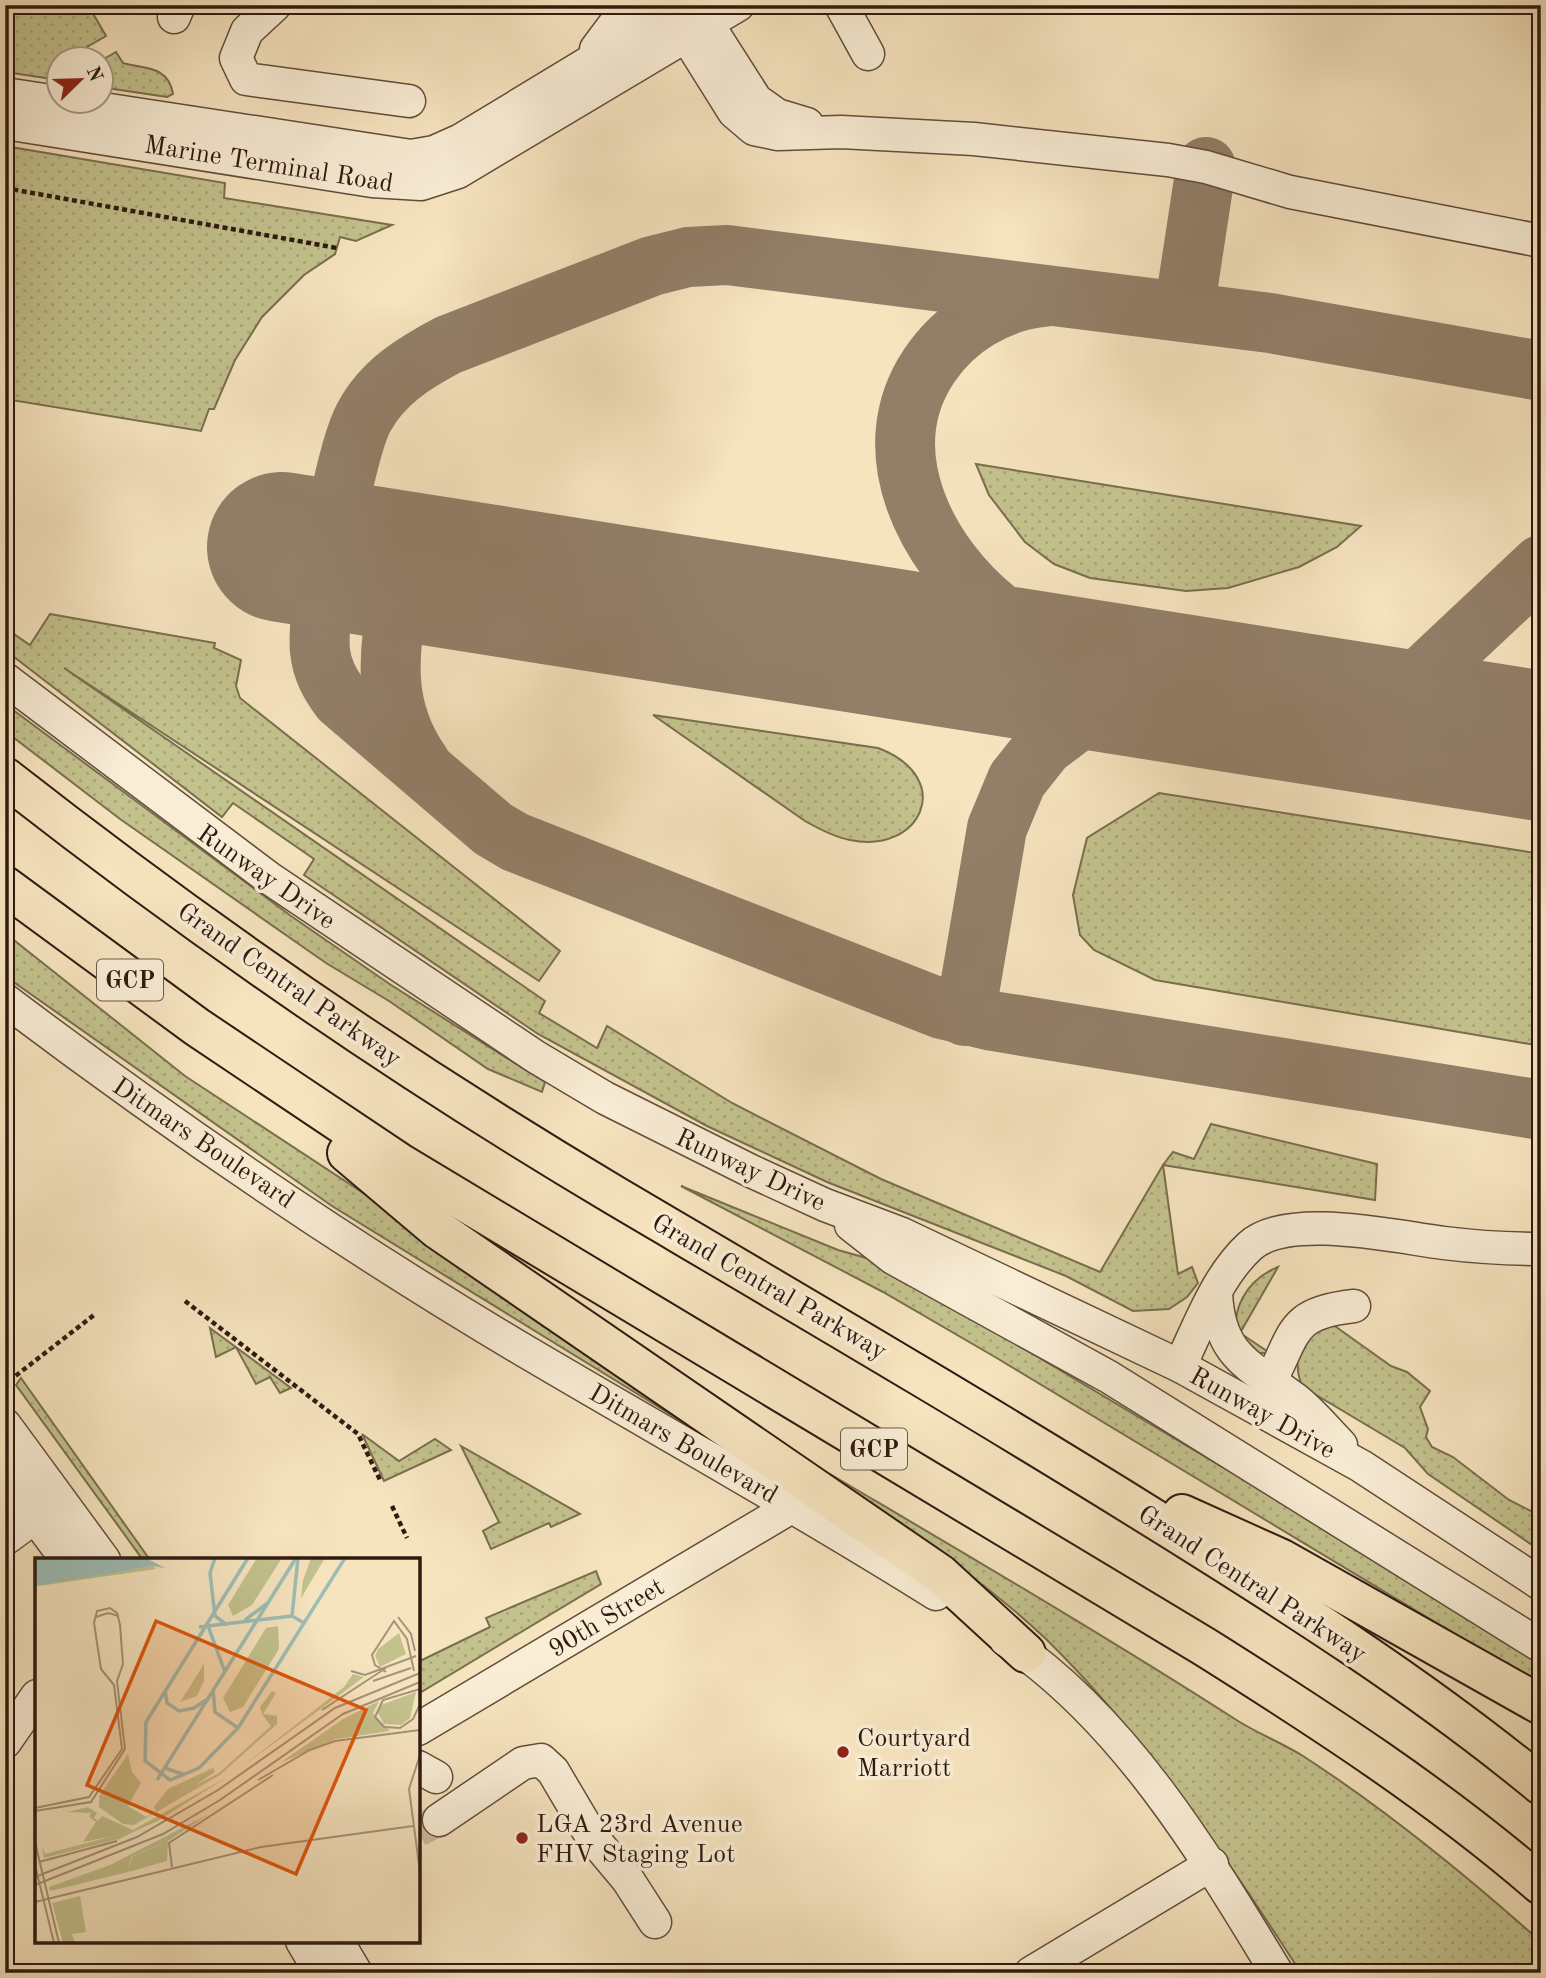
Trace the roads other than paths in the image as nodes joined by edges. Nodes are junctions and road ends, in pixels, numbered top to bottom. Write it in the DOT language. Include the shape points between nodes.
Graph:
graph roads {
  1 [pos="275,5"];
  2 [pos="629,5"];
  3 [pos="738,5"];
  4 [pos="841,5"];
  5 [pos="685,15"];
  6 [pos="868,54"];
  7 [pos="582,65"];
  8 [pos="5,94"];
  9 [pos="409,101"];
  10 [pos="5,123"];
  11 [pos="177,136"];
  12 [pos="1541,241"];
  13 [pos="5,679"];
  14 [pos="5,776"];
  15 [pos="5,886"];
  16 [pos="5,1000"];
  17 [pos="197,1027"];
  18 [pos="825,1205"];
  19 [pos="1541,1242"];
  20 [pos="1541,1250"];
  21 [pos="1541,1257"];
  22 [pos="1236,1262"];
  23 [pos="1216,1293"];
  24 [pos="1354,1306"];
  25 [pos="1180,1366"];
  26 [pos="1270,1382"];
  27 [pos="10,1443"];
  28 [pos="1055,1457"];
  29 [pos="1361,1466"];
  30 [pos="5,1476"];
  31 [pos="793,1506"];
  32 [pos="35,1517"];
  33 [pos="5,1539"];
  34 [pos="65,1558"];
  35 [pos="102,1558"];
  36 [pos="1541,1584"];
  37 [pos="1406,1631"];
  38 [pos="1541,1646"];
  39 [pos="1026,1653"];
  40 [pos="35,1699"];
  41 [pos="1541,1705"];
  42 [pos="1541,1721"];
  43 [pos="420,1728"];
  44 [pos="5,1742"];
  45 [pos="431,1776"];
  46 [pos="487,1784"];
  47 [pos="1541,1785"];
  48 [pos="439,1820"];
  49 [pos="1212,1864"];
  50 [pos="1541,1885"];
  51 [pos="655,1922"];
  52 [pos="303,1943"];
  53 [pos="338,1943"];
  54 [pos="321,1973"];
  55 [pos="356,1973"];
  56 [pos="1031,1973"];
  57 [pos="1277,1973"];
  1 -- 9 [label="street" via="247,31 236,58 246,79"];
  2 -- 7 [label="street"];
  3 -- 5 [label="street, Marine Terminal Road"];
  4 -- 6 [label="street"];
  5 -- 7 [label="street, Marine Terminal Road"];
  5 -- 11 [label="street, Marine Terminal Road" via="469,166 434,182 384,183"];
  5 -- 12 [label="street" via="734,112 754,129 795,135 841,132 974,138 1168,160 1290,192"];
  7 -- 11 [label="street, Marine Terminal Road" via="461,140 423,155"];
  8 -- 11 [label="street, Marine Terminal Road"];
  10 -- 11 [label="street, Marine Terminal Road"];
  13 -- 18 [label="street, Runway Drive" via="205,832 471,1015 605,1098"];
  14 -- 28 [label="highway, Grand Central Parkway" via="209,930 411,1069"];
  15 -- 17 [label="highway, GCP"];
  16 -- 31 [label="street, Ditmars Boulevard" via="164,1115 405,1276 524,1351"];
  17 -- 39 [label="highway" via="437,1229 940,1574"];
  17 -- 50 [label="highway, GCP" via="468,1206 1272,1689 1440,1805"];
  18 -- 25 [label="street, Runway Drive" via="902,1234"];
  18 -- 38 [label="street" via="893,1258 1109,1377"];
  19 -- 22 [label="street" via="1316,1207 1267,1219 1250,1232"];
  20 -- 22 [label="street" via="1301,1228 1269,1234 1251,1244"];
  21 -- 22 [label="street" via="1492,1265 1296,1245 1257,1250"];
  22 -- 23 [label="street"];
  23 -- 25 [label="street"];
  23 -- 26 [label="street" via="1227,1344 1238,1359"];
  24 -- 26 [label="street" via="1315,1312 1301,1322"];
  25 -- 29 [label="street, Runway Drive"];
  26 -- 29 [label="street" via="1297,1401"];
  27 -- 35 [label="street"];
  28 -- 37 [label="highway" via="1259,1547"];
  28 -- 47 [label="highway, Grand Central Parkway" via="1393,1673"];
  29 -- 36 [label="street, Runway Drive"];
  30 -- 32 [label="street"];
  31 -- 39 [label="street, Ditmars Boulevard"];
  31 -- 43 [label="street, 90th Street"];
  32 -- 33 [label="street"];
  32 -- 34 [label="street"];
  37 -- 41 [label="highway"];
  37 -- 42 [label="highway"];
  39 -- 49 [label="street, Ditmars Boulevard" via="1120,1746"];
  40 -- 44 [label="street"];
  45 -- 46 [label="street" via="471,1789"];
  46 -- 48 [label="street"];
  46 -- 51 [label="street" via="529,1759 544,1762 592,1838 628,1880"];
  49 -- 56 [label="street"];
  49 -- 57 [label="street, Ditmars Boulevard"];
  52 -- 54 [label="street"];
  53 -- 55 [label="street"];
}
